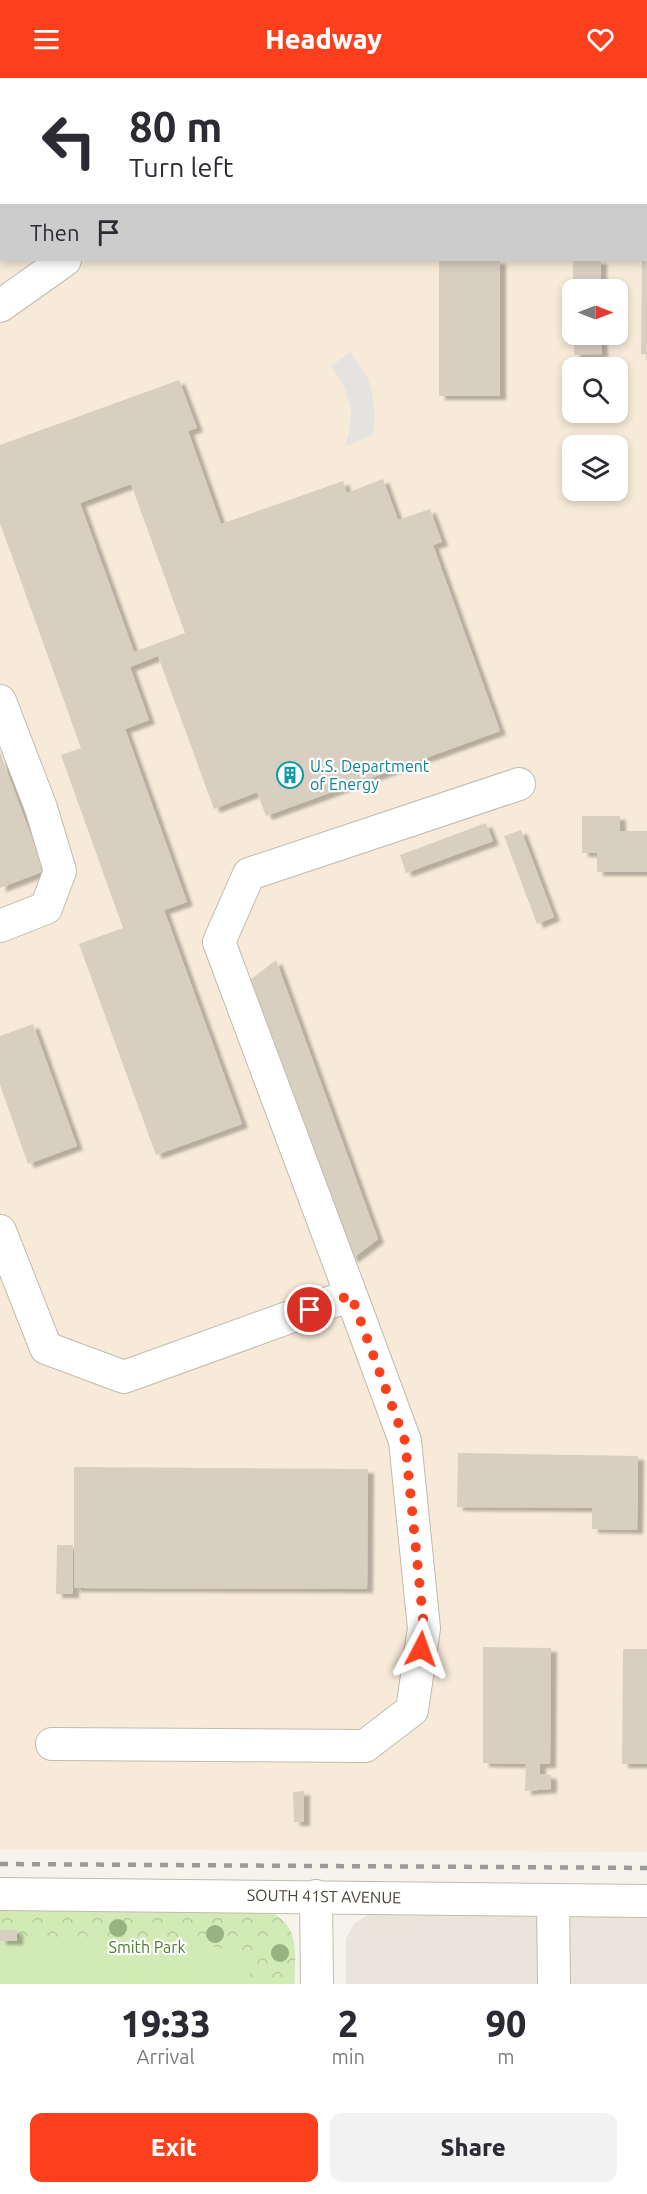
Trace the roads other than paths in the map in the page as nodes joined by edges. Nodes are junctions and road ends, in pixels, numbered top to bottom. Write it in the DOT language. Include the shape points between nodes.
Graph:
graph roads {
  1 [pos="64,261"];
  2 [pos="0,306"];
  3 [pos="0,701"];
  4 [pos="519,784"];
  5 [pos="0,926"];
  6 [pos="0,1231"];
  7 [pos="351,1295"];
  8 [pos="52,1744"];
  9 [pos="0,1894"];
  10 [pos="316,1896"];
  11 [pos="553,1900"];
  12 [pos="647,1901"];
  13 [pos="317,1984"];
  14 [pos="554,1984"];
  1 -- 2 [label="street"];
  3 -- 5 [label="street" via="41,808 60,871 46,908"];
  4 -- 7 [label="street" via="249,874 219,942"];
  6 -- 7 [label="street" via="46,1348 124,1377"];
  7 -- 8 [label="street" via="405,1441 424,1628 412,1710 364,1746"];
  9 -- 10 [label="street, SOUTH 41ST AVENUE"];
  10 -- 11 [label="street, SOUTH 41ST AVENUE"];
  10 -- 13 [label="street"];
  11 -- 12 [label="street, SOUTH 41ST AVENUE"];
  11 -- 14 [label="street"];
}
